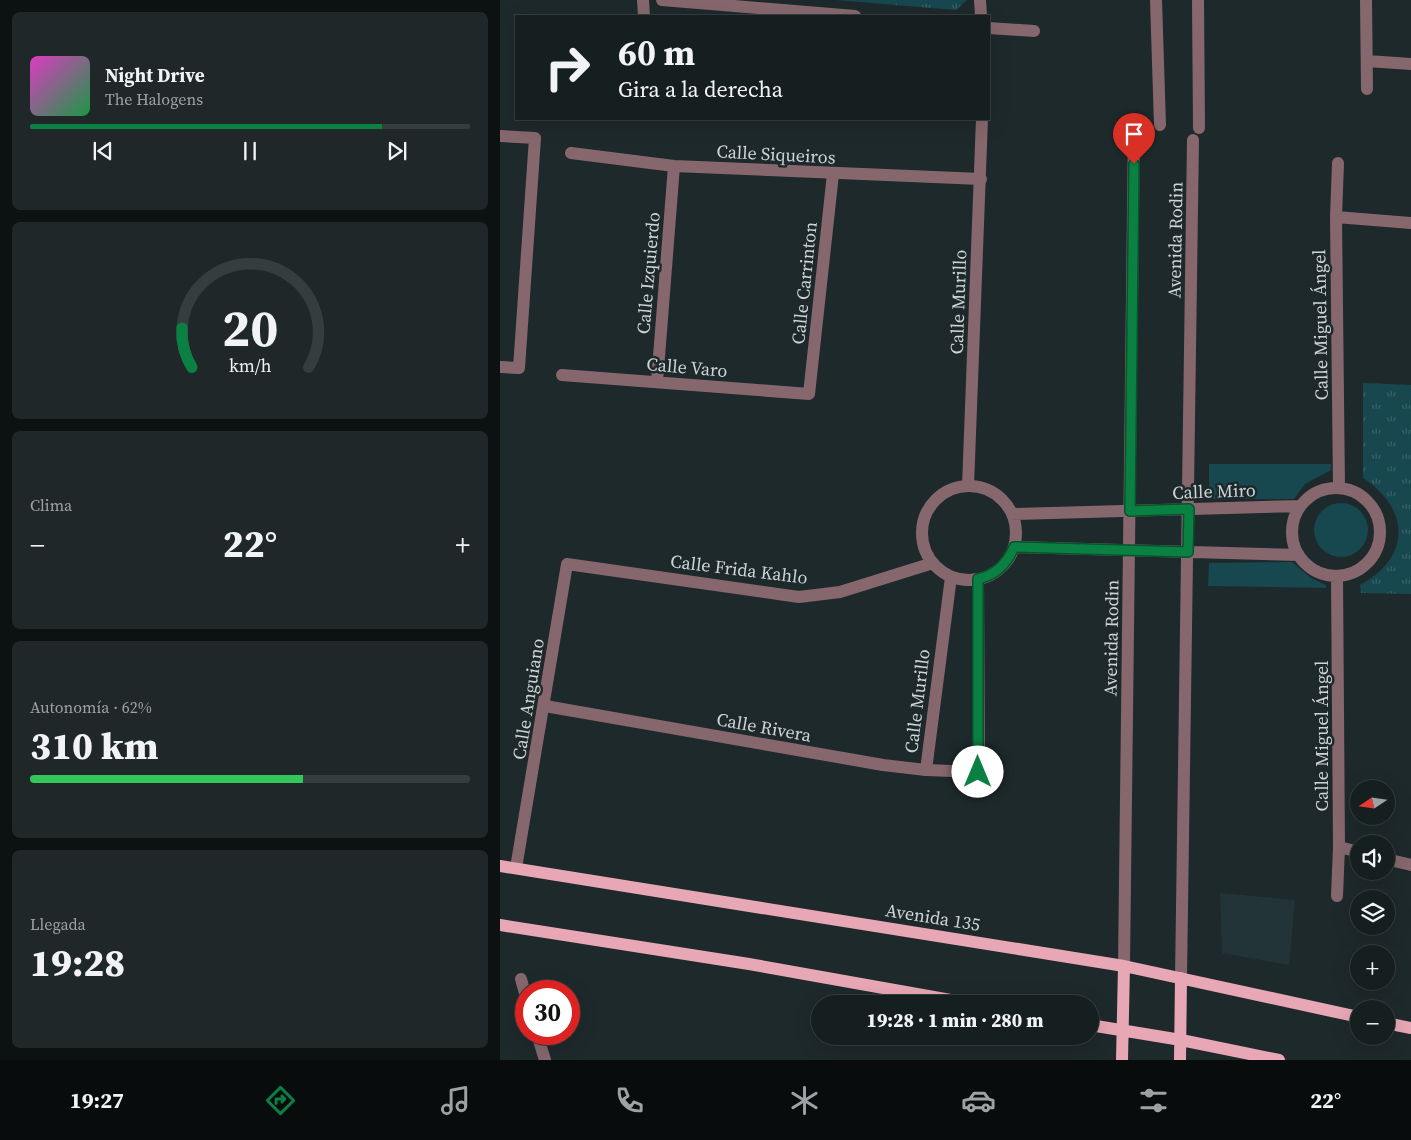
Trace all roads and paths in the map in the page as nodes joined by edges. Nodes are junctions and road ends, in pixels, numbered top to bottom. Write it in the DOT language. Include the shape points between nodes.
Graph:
graph roads {
  1 [pos="643,0"];
  2 [pos="662,0"];
  3 [pos="980,0"];
  4 [pos="1156,0"];
  5 [pos="1198,0"];
  6 [pos="1366,0"];
  7 [pos="644,15"];
  8 [pos="843,15"];
  9 [pos="981,15"];
  10 [pos="990,28"];
  11 [pos="1034,31"];
  12 [pos="1367,61"];
  13 [pos="1411,64"];
  14 [pos="1367,89"];
  15 [pos="982,120"];
  16 [pos="1160,125"];
  17 [pos="1134,126"];
  18 [pos="1199,128"];
  19 [pos="500,136"];
  20 [pos="1193,140"];
  21 [pos="572,153"];
  22 [pos="1338,163"];
  23 [pos="674,166"];
  24 [pos="833,174"];
  25 [pos="980,180"];
  26 [pos="1336,217"];
  27 [pos="1411,223"];
  28 [pos="500,367"];
  29 [pos="562,375"];
  30 [pos="657,382"];
  31 [pos="809,394"];
  32 [pos="968,486"];
  33 [pos="1339,487"];
  34 [pos="1300,506"];
  35 [pos="1189,509"];
  36 [pos="1130,511"];
  37 [pos="1012,514"];
  38 [pos="1014,547"];
  39 [pos="1129,551"];
  40 [pos="1188,552"];
  41 [pos="1299,556"];
  42 [pos="933,563"];
  43 [pos="567,564"];
  44 [pos="1337,576"];
  45 [pos="951,577"];
  46 [pos="978,579"];
  47 [pos="544,706"];
  48 [pos="926,770"];
  49 [pos="1339,848"];
  50 [pos="1350,850"];
  51 [pos="1395,861"];
  52 [pos="1411,865"];
  53 [pos="500,866"];
  54 [pos="516,868"];
  55 [pos="1337,896"];
  56 [pos="500,925"];
  57 [pos="1124,966"];
  58 [pos="1181,978"];
  59 [pos="923,995"];
  60 [pos="1350,1015"];
  61 [pos="1395,1025"];
  62 [pos="1099,1026"];
  63 [pos="1411,1028"];
  64 [pos="1123,1030"];
  65 [pos="1181,1040"];
  66 [pos="540,1045"];
  67 [pos="545,1060"];
  68 [pos="1122,1060"];
  69 [pos="1180,1060"];
  70 [pos="1279,1060"];
  1 -- 7 [label="street"];
  2 -- 8 [label="street"];
  3 -- 9 [label="street"];
  4 -- 16 [label="street"];
  5 -- 18 [label="street"];
  6 -- 12 [label="street"];
  10 -- 11 [label="street"];
  12 -- 13 [label="street"];
  12 -- 14 [label="street"];
  15 -- 25 [label="street, Calle Murillo"];
  17 -- 36 [label="street, Avenida Rodin"];
  19 -- 28 [label="street" via="535,138 518,368"];
  20 -- 35 [label="street, Avenida Rodin"];
  21 -- 23 [label="street, Calle Siqueiros"];
  22 -- 26 [label="street, Calle Miguel Ángel"];
  23 -- 24 [label="street, Calle Siqueiros"];
  23 -- 30 [label="street, Calle Izquierdo"];
  24 -- 25 [label="street, Calle Siqueiros"];
  24 -- 31 [label="street, Calle Carrinton"];
  25 -- 32 [label="street, Calle Murillo"];
  26 -- 27 [label="street"];
  26 -- 33 [label="street, Calle Miguel Ángel"];
  29 -- 30 [label="street, Calle Varo"];
  30 -- 31 [label="street, Calle Varo"];
  32 -- 37 [label="street" via="992,492 1004,501"];
  32 -- 42 [label="street" via="944,493 926,513 922,539"];
  33 -- 34 [label="street" via="1310,495"];
  33 -- 44 [label="street" via="1366,499 1380,525 1380,540 1365,566 1352,574"];
  34 -- 35 [label="street, Calle Miro"];
  34 -- 41 [label="street" via="1293,522 1293,539"];
  35 -- 36 [label="street, Calle Miro"];
  35 -- 40 [label="street, Avenida Rodin"];
  36 -- 37 [label="street"];
  36 -- 39 [label="street, Avenida Rodin"];
  37 -- 38 [label="street" via="1016,532"];
  38 -- 39 [label="street"];
  38 -- 46 [label="street" via="1002,566"];
  39 -- 40 [label="street"];
  39 -- 57 [label="street, Avenida Rodin"];
  40 -- 41 [label="street"];
  40 -- 58 [label="street, Avenida Rodin"];
  41 -- 44 [label="street" via="1322,574"];
  42 -- 43 [label="street, Calle Frida Kahlo" via="840,592 799,598"];
  42 -- 45 [label="street"];
  43 -- 47 [label="street, Calle Anguiano"];
  44 -- 49 [label="street, Calle Miguel Ángel"];
  45 -- 46 [label="street"];
  45 -- 48 [label="street, Calle Murillo"];
  46 -- 48 [label="street, Calle Rivera" via="978,772"];
  47 -- 48 [label="street, Calle Rivera"];
  47 -- 54 [label="street, Calle Anguiano"];
  49 -- 50 [label="street"];
  49 -- 55 [label="street, Calle Miguel Ángel"];
  51 -- 52 [label="street"];
  53 -- 54 [label="main road, Avenida 135"];
  54 -- 57 [label="main road, Avenida 135"];
  56 -- 59 [label="main road"];
  57 -- 58 [label="main road, Avenida 135"];
  57 -- 64 [label="main road, Avenida Rodin"];
  58 -- 60 [label="main road, Avenida 135"];
  58 -- 65 [label="main road, Avenida Rodin"];
  61 -- 63 [label="main road"];
  62 -- 64 [label="main road"];
  64 -- 65 [label="main road"];
  64 -- 68 [label="main road, Avenida Rodin"];
  65 -- 69 [label="main road, Avenida Rodin"];
  65 -- 70 [label="main road"];
  66 -- 67 [label="street"];
}
